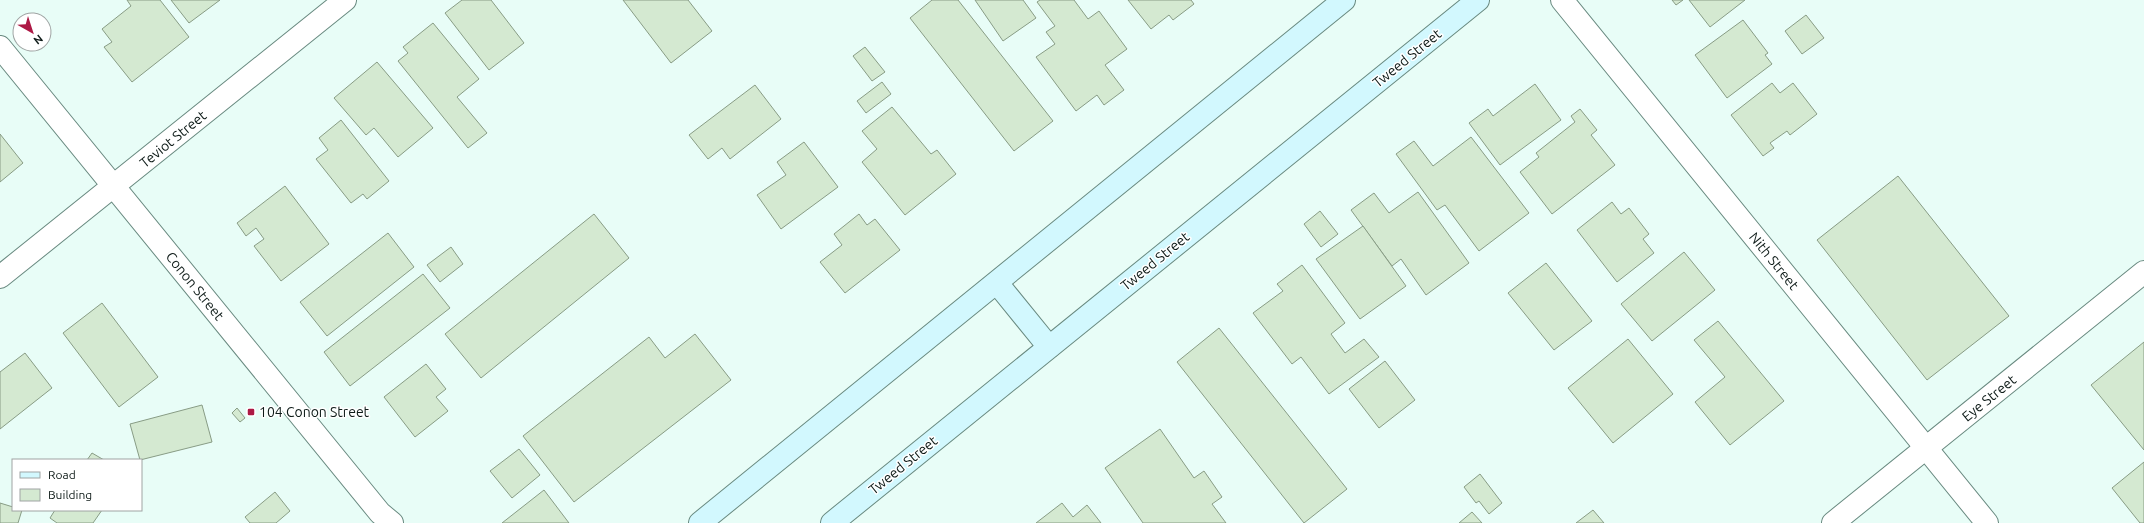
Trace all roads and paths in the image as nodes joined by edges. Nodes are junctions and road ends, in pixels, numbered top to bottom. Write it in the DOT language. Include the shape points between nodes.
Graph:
graph roads {
  1 [pos="345,0"];
  2 [pos="1344,0"];
  3 [pos="1478,0"];
  4 [pos="1562,0"];
  5 [pos="0,46"];
  6 [pos="113,186"];
  7 [pos="2144,272"];
  8 [pos="0,277"];
  9 [pos="997,283"];
  10 [pos="1048,347"];
  11 [pos="1926,449"];
  12 [pos="385,520"];
  13 [pos="700,523"];
  14 [pos="832,523"];
  15 [pos="1833,523"];
  16 [pos="1987,523"];
  1 -- 6 [label="street, Teviot Street"];
  2 -- 9 [label="main road"];
  3 -- 10 [label="main road, Tweed Street"];
  4 -- 11 [label="street, Nith Street"];
  5 -- 6 [label="street, Conon Street"];
  6 -- 8 [label="street, Teviot Street"];
  6 -- 12 [label="street, Conon Street"];
  7 -- 11 [label="street, Eye Street"];
  9 -- 10 [label="main road"];
  9 -- 13 [label="main road"];
  10 -- 14 [label="main road, Tweed Street"];
  11 -- 15 [label="street, Eye Street"];
  11 -- 16 [label="street, Nith Street"];
}
